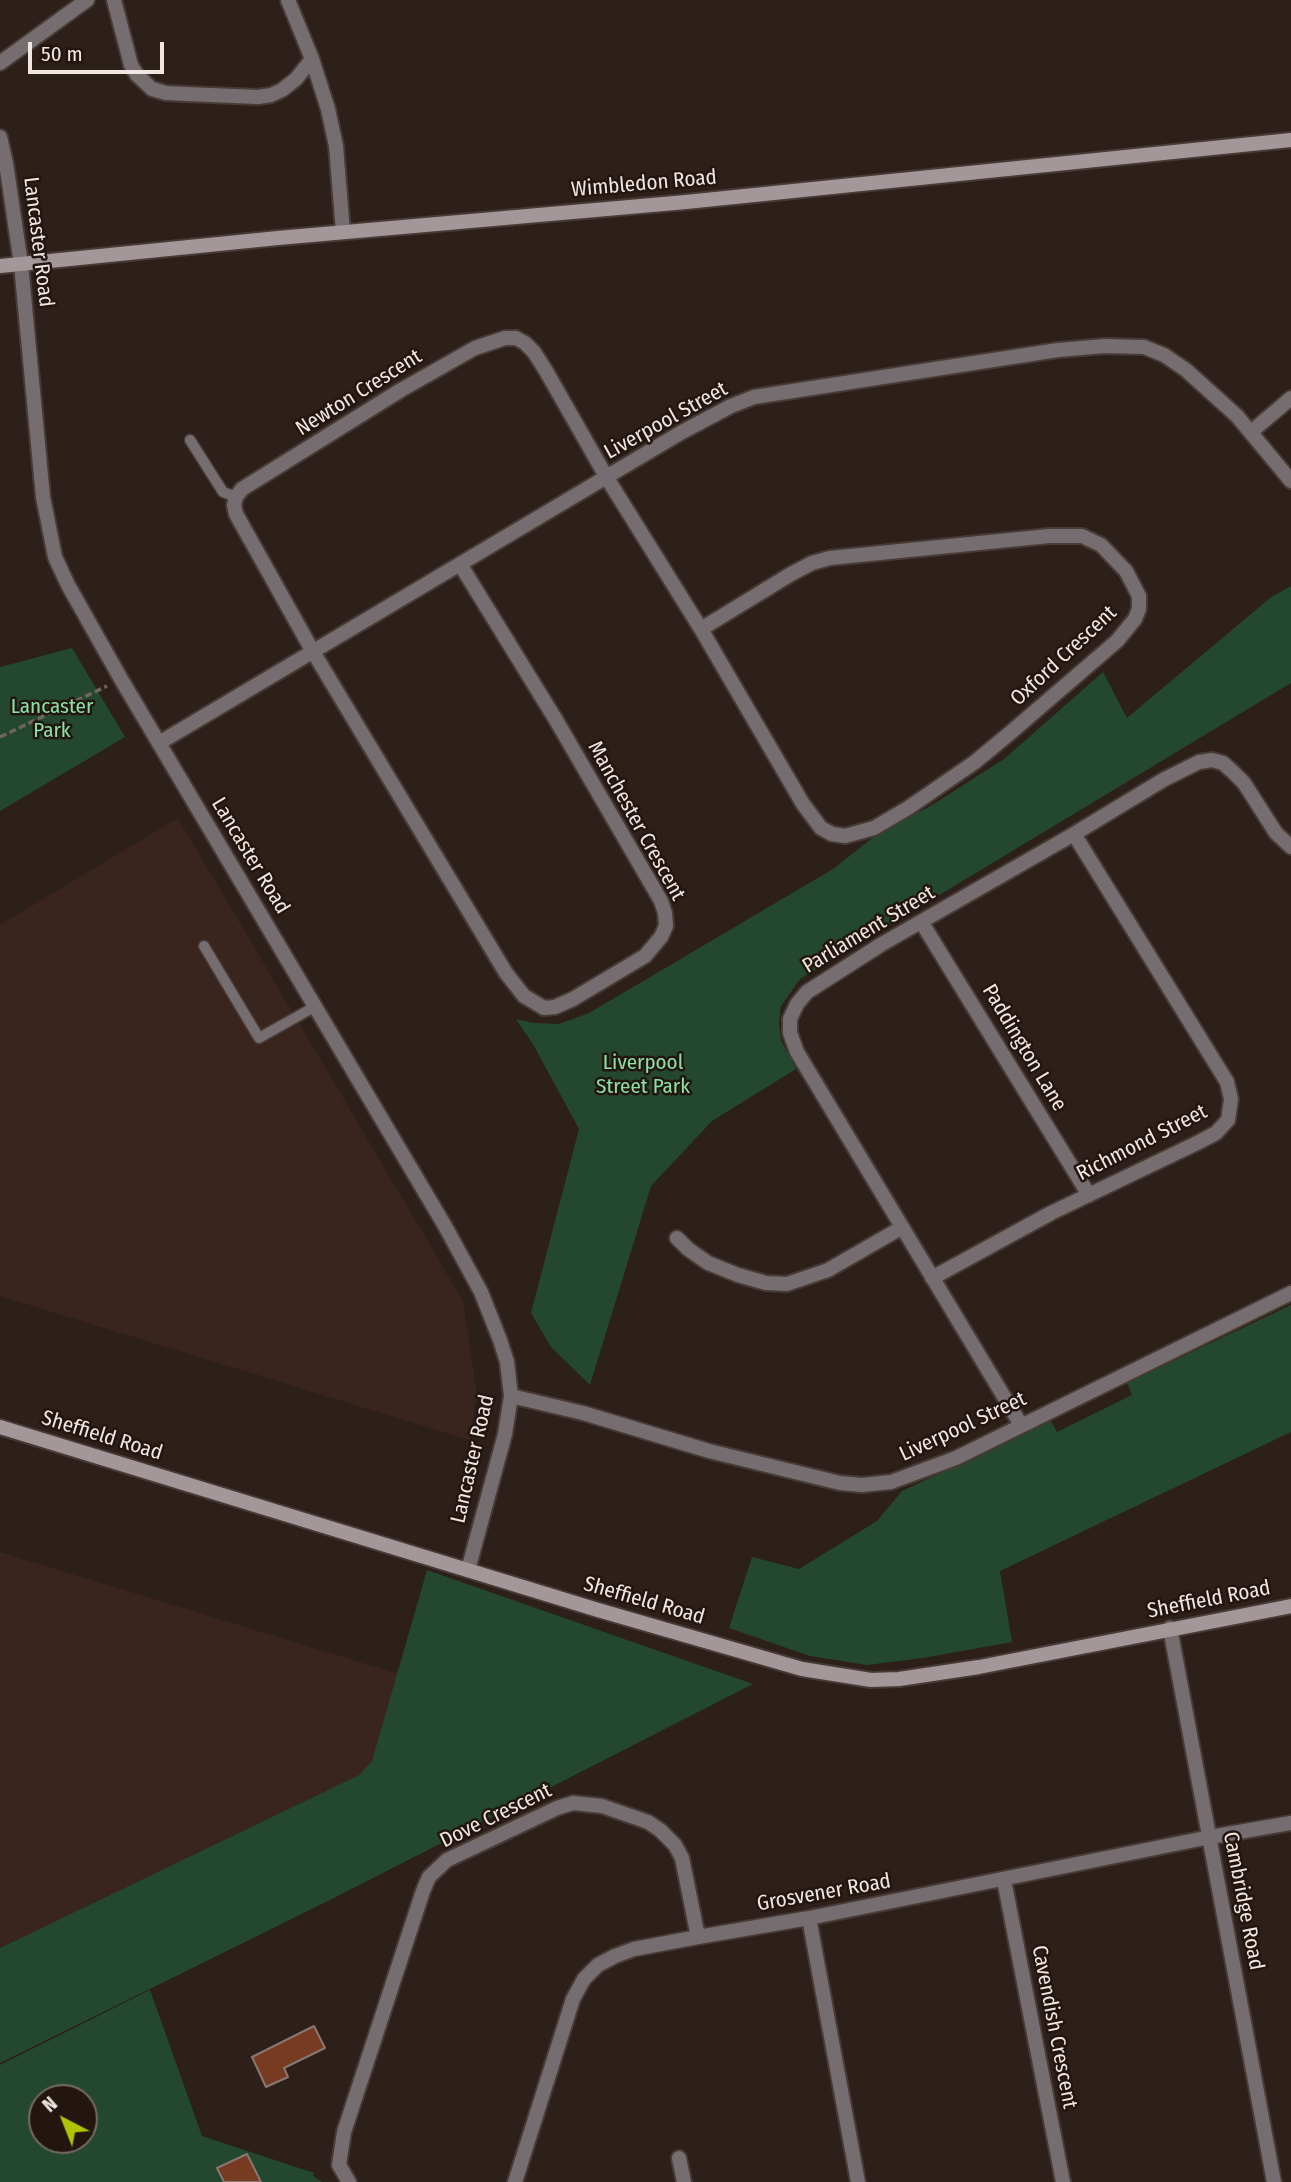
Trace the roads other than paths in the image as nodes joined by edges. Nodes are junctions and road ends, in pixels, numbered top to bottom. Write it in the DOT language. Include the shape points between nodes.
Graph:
graph roads {
  1 [pos="87,0"];
  2 [pos="114,0"];
  3 [pos="288,0"];
  4 [pos="312,59"];
  5 [pos="0,63"];
  6 [pos="0,137"];
  7 [pos="1291,140"];
  8 [pos="343,232"];
  9 [pos="21,264"];
  10 [pos="0,266"];
  11 [pos="1291,398"];
  12 [pos="1251,432"];
  13 [pos="190,440"];
  14 [pos="607,478"];
  15 [pos="1291,481"];
  16 [pos="236,497"];
  17 [pos="460,564"];
  18 [pos="701,629"];
  19 [pos="312,650"];
  20 [pos="159,743"];
  21 [pos="1074,834"];
  22 [pos="1291,847"];
  23 [pos="922,923"];
  24 [pos="204,946"];
  25 [pos="316,1006"];
  26 [pos="1088,1195"];
  27 [pos="901,1228"];
  28 [pos="677,1238"];
  29 [pos="932,1278"];
  30 [pos="1291,1293"];
  31 [pos="511,1396"];
  32 [pos="1021,1425"];
  33 [pos="0,1427"];
  34 [pos="468,1570"];
  35 [pos="1291,1606"];
  36 [pos="1170,1628"];
  37 [pos="1291,1823"];
  38 [pos="1210,1837"];
  39 [pos="1004,1880"];
  40 [pos="808,1918"];
  41 [pos="698,1937"];
  42 [pos="679,2158"];
  43 [pos="349,2182"];
  44 [pos="515,2182"];
  45 [pos="684,2182"];
  46 [pos="858,2182"];
  47 [pos="1063,2182"];
  48 [pos="1274,2182"];
  1 -- 5 [label="street"];
  2 -- 4 [label="street" via="131,65 152,89 271,96 296,79"];
  3 -- 4 [label="street"];
  4 -- 8 [label="street" via="336,146"];
  6 -- 9 [label="street, Lancaster Road"];
  7 -- 8 [label="street, Wimbledon Road"];
  8 -- 9 [label="street, Wimbledon Road"];
  9 -- 10 [label="street, Wimbledon Road"];
  9 -- 20 [label="street, Lancaster Road" via="43,497 55,557"];
  11 -- 12 [label="street"];
  12 -- 14 [label="street, Liverpool Street" via="1164,355 1144,347 1082,348 754,397 682,432"];
  12 -- 15 [label="street, Liverpool Street"];
  13 -- 16 [label="lane" via="223,492"];
  14 -- 16 [label="street, Newton Crescent" via="534,352 516,338 505,338 475,348 411,384"];
  14 -- 17 [label="street, Liverpool Street"];
  14 -- 18 [label="street, Oxford Crescent"];
  16 -- 19 [label="street" via="236,514"];
  17 -- 19 [label="street, Liverpool Street"];
  17 -- 19 [label="street, Manchester Crescent" via="666,913 661,937 645,956 573,999 544,1008 516,987"];
  18 -- 18 [label="street, Oxford Crescent" via="791,574 830,558 1049,536 1082,536 1101,545 1126,571 1139,596 1135,619 1117,641 1010,733 908,808 874,828 845,836 821,828 812,817"];
  19 -- 20 [label="street, Liverpool Street"];
  20 -- 25 [label="street, Lancaster Road"];
  21 -- 22 [label="street, Parliament Street" via="1186,767 1212,760 1223,763 1239,778 1276,833"];
  21 -- 23 [label="street, Parliament Street"];
  21 -- 26 [label="street, Richmond Street" via="1227,1082 1231,1099 1228,1120 1216,1133"];
  23 -- 26 [label="street, Paddington Lane"];
  23 -- 27 [label="street, Parliament Street" via="807,992 790,1019 797,1052"];
  24 -- 25 [label="lane" via="259,1038"];
  25 -- 31 [label="street, Lancaster Road" via="481,1292 507,1362"];
  26 -- 29 [label="street, Richmond Street"];
  27 -- 28 [label="street" via="828,1270 787,1284 766,1283 708,1263"];
  27 -- 29 [label="street, Parliament Street"];
  29 -- 32 [label="street, Parliament Street"];
  30 -- 32 [label="street, Liverpool Street"];
  31 -- 32 [label="street, Liverpool Street" via="709,1451 862,1485 924,1471"];
  31 -- 34 [label="street, Lancaster Road"];
  33 -- 34 [label="street, Sheffield Road"];
  34 -- 36 [label="street, Sheffield Road" via="802,1669 871,1680 979,1667"];
  35 -- 36 [label="street, Sheffield Road"];
  36 -- 38 [label="street, Cambridge Road"];
  37 -- 38 [label="street, Grosvener Road"];
  38 -- 39 [label="street, Grosvener Road"];
  38 -- 48 [label="street, Cambridge Road"];
  39 -- 40 [label="street, Grosvener Road"];
  39 -- 47 [label="street, Cavendish Crescent"];
  40 -- 41 [label="street, Grosvener Road"];
  40 -- 46 [label="street"];
  41 -- 43 [label="street, Dove Crescent" via="682,1858 675,1845 648,1822 602,1806 573,1803 557,1808 447,1860 429,1877 423,1891 344,2132 339,2165"];
  41 -- 44 [label="street, Grosvener Road" via="615,1956 584,1979 573,1998"];
  42 -- 45 [label="street"];
}
